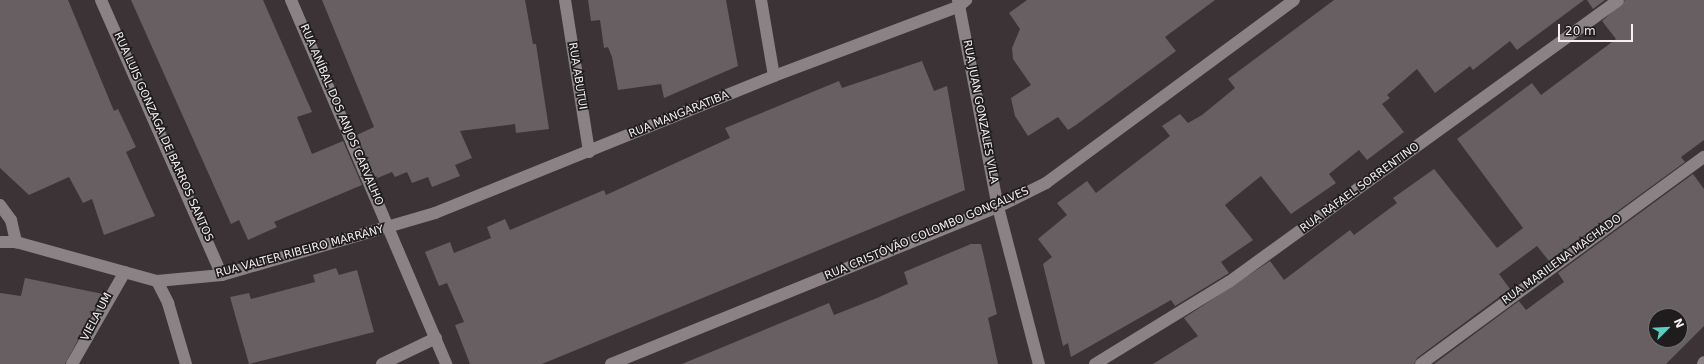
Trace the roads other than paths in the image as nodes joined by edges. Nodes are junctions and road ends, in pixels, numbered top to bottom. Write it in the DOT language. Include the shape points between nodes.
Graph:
graph roads {
  1 [pos="101,0"];
  2 [pos="291,0"];
  3 [pos="565,0"];
  4 [pos="761,0"];
  5 [pos="1294,0"];
  6 [pos="1618,0"];
  7 [pos="961,2"];
  8 [pos="774,76"];
  9 [pos="589,152"];
  10 [pos="1704,157"];
  11 [pos="0,205"];
  12 [pos="998,206"];
  13 [pos="390,228"];
  14 [pos="0,242"];
  15 [pos="16,242"];
  16 [pos="124,272"];
  17 [pos="222,275"];
  18 [pos="157,281"];
  19 [pos="436,338"];
  20 [pos="72,364"];
  21 [pos="186,364"];
  22 [pos="382,364"];
  23 [pos="446,364"];
  24 [pos="611,364"];
  25 [pos="1039,364"];
  26 [pos="1096,364"];
  27 [pos="1421,364"];
  1 -- 17 [label="street, RUA LUIS GONZAGA DE BARROS SANTOS"];
  2 -- 13 [label="street, RUA ANÍBAL DOS ANJOS CARVALHO"];
  3 -- 9 [label="street, RUA ABUTUI"];
  4 -- 8 [label="street"];
  5 -- 12 [label="street, RUA CRISTÓVÃO COLOMBO GONÇALVES" via="1046,183"];
  6 -- 26 [label="street, RUA RAFAEL SORRENTINO" via="1229,282"];
  7 -- 8 [label="street, RUA MANGARATIBA"];
  7 -- 12 [label="street, RUA JUAN GONZALES VILA"];
  8 -- 9 [label="street, RUA MANGARATIBA"];
  9 -- 13 [label="street, RUA MANGARATIBA"];
  10 -- 27 [label="street, RUA MARILENA MACHADO"];
  11 -- 15 [label="street" via="11,220"];
  12 -- 24 [label="street, RUA CRISTÓVÃO COLOMBO GONÇALVES"];
  12 -- 25 [label="street, RUA JUAN GONZALES VILA"];
  13 -- 17 [label="street, RUA VALTER RIBEIRO MARRANY"];
  13 -- 19 [label="street, RUA ANÍBAL DOS ANJOS CARVALHO"];
  14 -- 15 [label="street, RUA VALTER RIBEIRO MARRANY"];
  15 -- 16 [label="street, RUA VALTER RIBEIRO MARRANY"];
  16 -- 18 [label="street, RUA VALTER RIBEIRO MARRANY"];
  16 -- 20 [label="street, VIELA UM"];
  17 -- 18 [label="street, RUA VALTER RIBEIRO MARRANY"];
  18 -- 21 [label="street" via="168,303"];
  19 -- 22 [label="street"];
  19 -- 23 [label="street, RUA ANÍBAL DOS ANJOS CARVALHO"];
}
